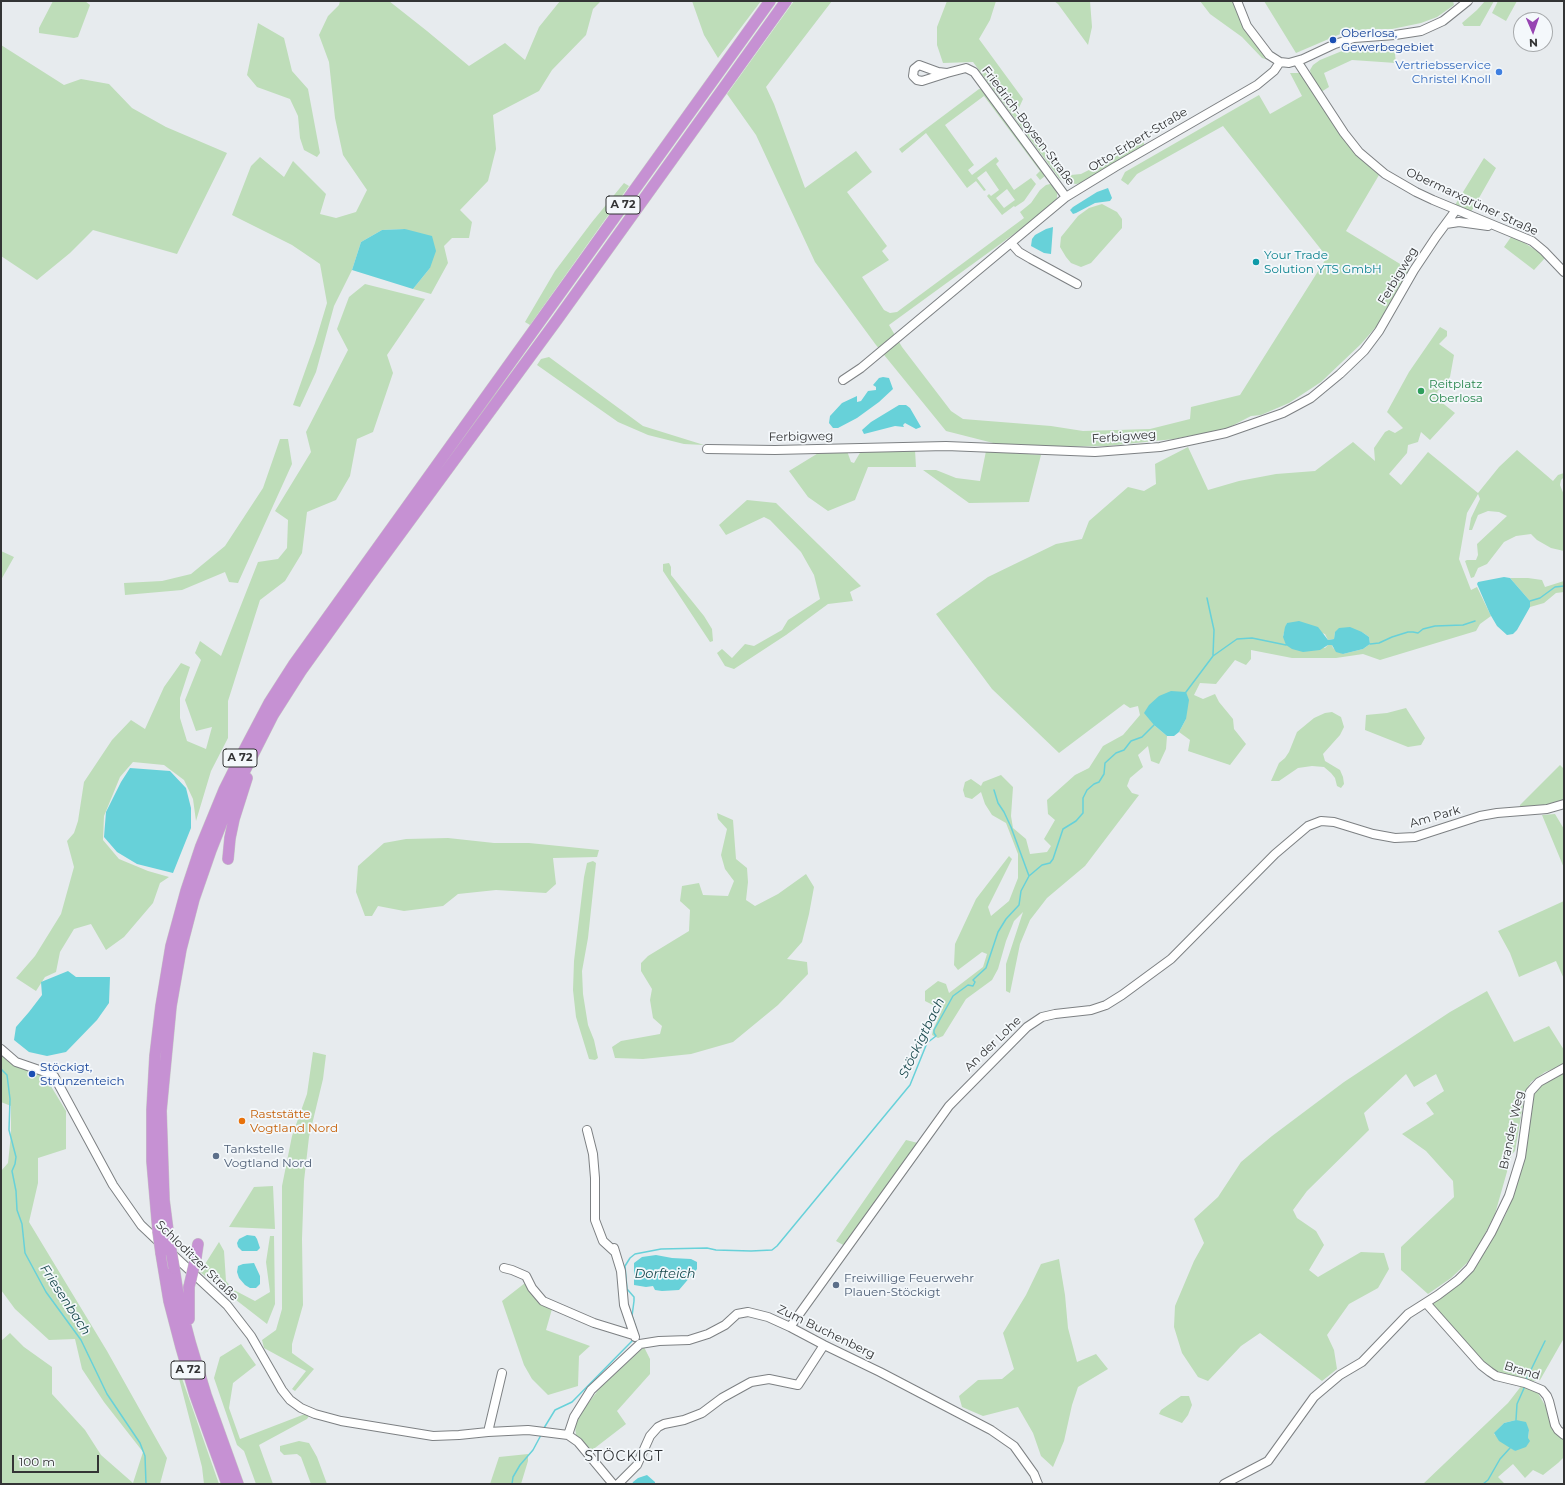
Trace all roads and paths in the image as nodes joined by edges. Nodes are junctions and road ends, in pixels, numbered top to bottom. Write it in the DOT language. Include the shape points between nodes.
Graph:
graph roads {
  1 [pos="770,1"];
  2 [pos="786,1"];
  3 [pos="1237,1"];
  4 [pos="1468,1"];
  5 [pos="1297,61"];
  6 [pos="1280,62"];
  7 [pos="947,73"];
  8 [pos="1066,197"];
  9 [pos="1456,210"];
  10 [pos="1446,224"];
  11 [pos="1498,227"];
  12 [pos="1011,243"];
  13 [pos="1564,272"];
  14 [pos="1077,284"];
  15 [pos="843,380"];
  16 [pos="707,449"];
  17 [pos="273,715"];
  18 [pos="1564,804"];
  19 [pos="1275,854"];
  20 [pos="228,860"];
  21 [pos="1,1049"];
  22 [pos="1564,1068"];
  23 [pos="587,1130"];
  24 [pos="198,1244"];
  25 [pos="504,1268"];
  26 [pos="1426,1302"];
  27 [pos="790,1327"];
  28 [pos="633,1335"];
  29 [pos="190,1342"];
  30 [pos="640,1344"];
  31 [pos="824,1345"];
  32 [pos="502,1373"];
  33 [pos="488,1432"];
  34 [pos="568,1435"];
  35 [pos="1564,1435"];
  36 [pos="227,1484"];
  37 [pos="238,1484"];
  38 [pos="613,1484"];
  39 [pos="618,1484"];
  40 [pos="1038,1484"];
  41 [pos="1224,1484"];
  1 -- 36 [label="highway, A 72, bridge" via="290,671 269,703 239,760 201,846 171,946 161,1006 152,1110 152,1161 158,1231 169,1301 195,1395"];
  2 -- 17 [label="highway, A 72" via="528,361 367,579"];
  3 -- 6 [label="street" via="1247,26 1269,55"];
  4 -- 5 [label="street" via="1443,21 1421,31 1354,38"];
  5 -- 6 [label="street"];
  5 -- 9 [label="street, Obermarxgrüner Straße" via="1344,133 1366,159 1385,174 1416,192"];
  6 -- 8 [label="street, Otto-Erbert-Straße" via="1274,71 1257,85"];
  7 -- 8 [label="street, Friedrich-Boysen-Straße" via="966,68 974,72"];
  8 -- 12 [label="street, Otto-Erbert-Straße"];
  9 -- 10 [label="street, Ferbigweg"];
  9 -- 11 [label="street, Obermarxgrüner Straße"];
  10 -- 11 [label="street" via="1459,222"];
  10 -- 16 [label="street, Ferbigweg" via="1414,270 1379,331 1364,351 1340,374 1297,406 1226,433 1160,447 1095,452 946,446"];
  11 -- 13 [label="street, Obermarxgrüner Straße" via="1532,241"];
  12 -- 14 [label="street" via="1030,259"];
  12 -- 15 [label="street, Otto-Erbert-Straße" via="862,368"];
  17 -- 20 [label="highway" via="272,727 249,773 239,804 230,838"];
  17 -- 29 [label="highway, A 72, bridge" via="233,794 211,850 194,899 171,1006 161,1111 164,1200 179,1300"];
  18 -- 19 [label="street, Am Park" via="1547,809 1480,816 1415,837 1373,834 1322,821 1308,826"];
  19 -- 27 [label="street, An der Lohe" via="1171,959 1122,995 1106,1005 1091,1010 1042,1017 1027,1027 949,1106"];
  21 -- 33 [label="street, Schloditzer Straße" via="16,1062 54,1076 112,1185 129,1210 141,1225 227,1305 251,1336 290,1400 315,1414 341,1421 433,1436"];
  22 -- 26 [label="street, Brander Weg" via="1539,1082 1530,1092 1521,1157 1508,1196 1491,1233 1470,1268 1458,1280"];
  23 -- 28 [label="street" via="593,1154 595,1220 603,1241 614,1250 621,1271 624,1305"];
  24 -- 29 [label="highway, bridge" via="189,1287"];
  25 -- 28 [label="street" via="526,1276 543,1301 594,1323"];
  26 -- 35 [label="street, Brand" via="1490,1372 1542,1390 1547,1396 1555,1426"];
  26 -- 41 [label="street" via="1408,1314 1362,1362 1314,1397 1268,1461"];
  27 -- 30 [label="street, Zum Buchenberg" via="768,1317 743,1312 708,1334 689,1340"];
  27 -- 31 [label="street, Zum Buchenberg"];
  28 -- 30 [label="street"];
  29 -- 37 [label="highway, A 72"];
  30 -- 34 [label="street" via="591,1390 574,1417"];
  31 -- 39 [label="street" via="798,1385 769,1379 751,1382 702,1413 658,1427 650,1436 637,1465"];
  31 -- 40 [label="street, Zum Buchenberg" via="991,1430 1014,1446"];
  32 -- 33 [label="street"];
  33 -- 34 [label="street, Schloditzer Straße" via="528,1430"];
  34 -- 38 [label="street" via="578,1442"];
}
